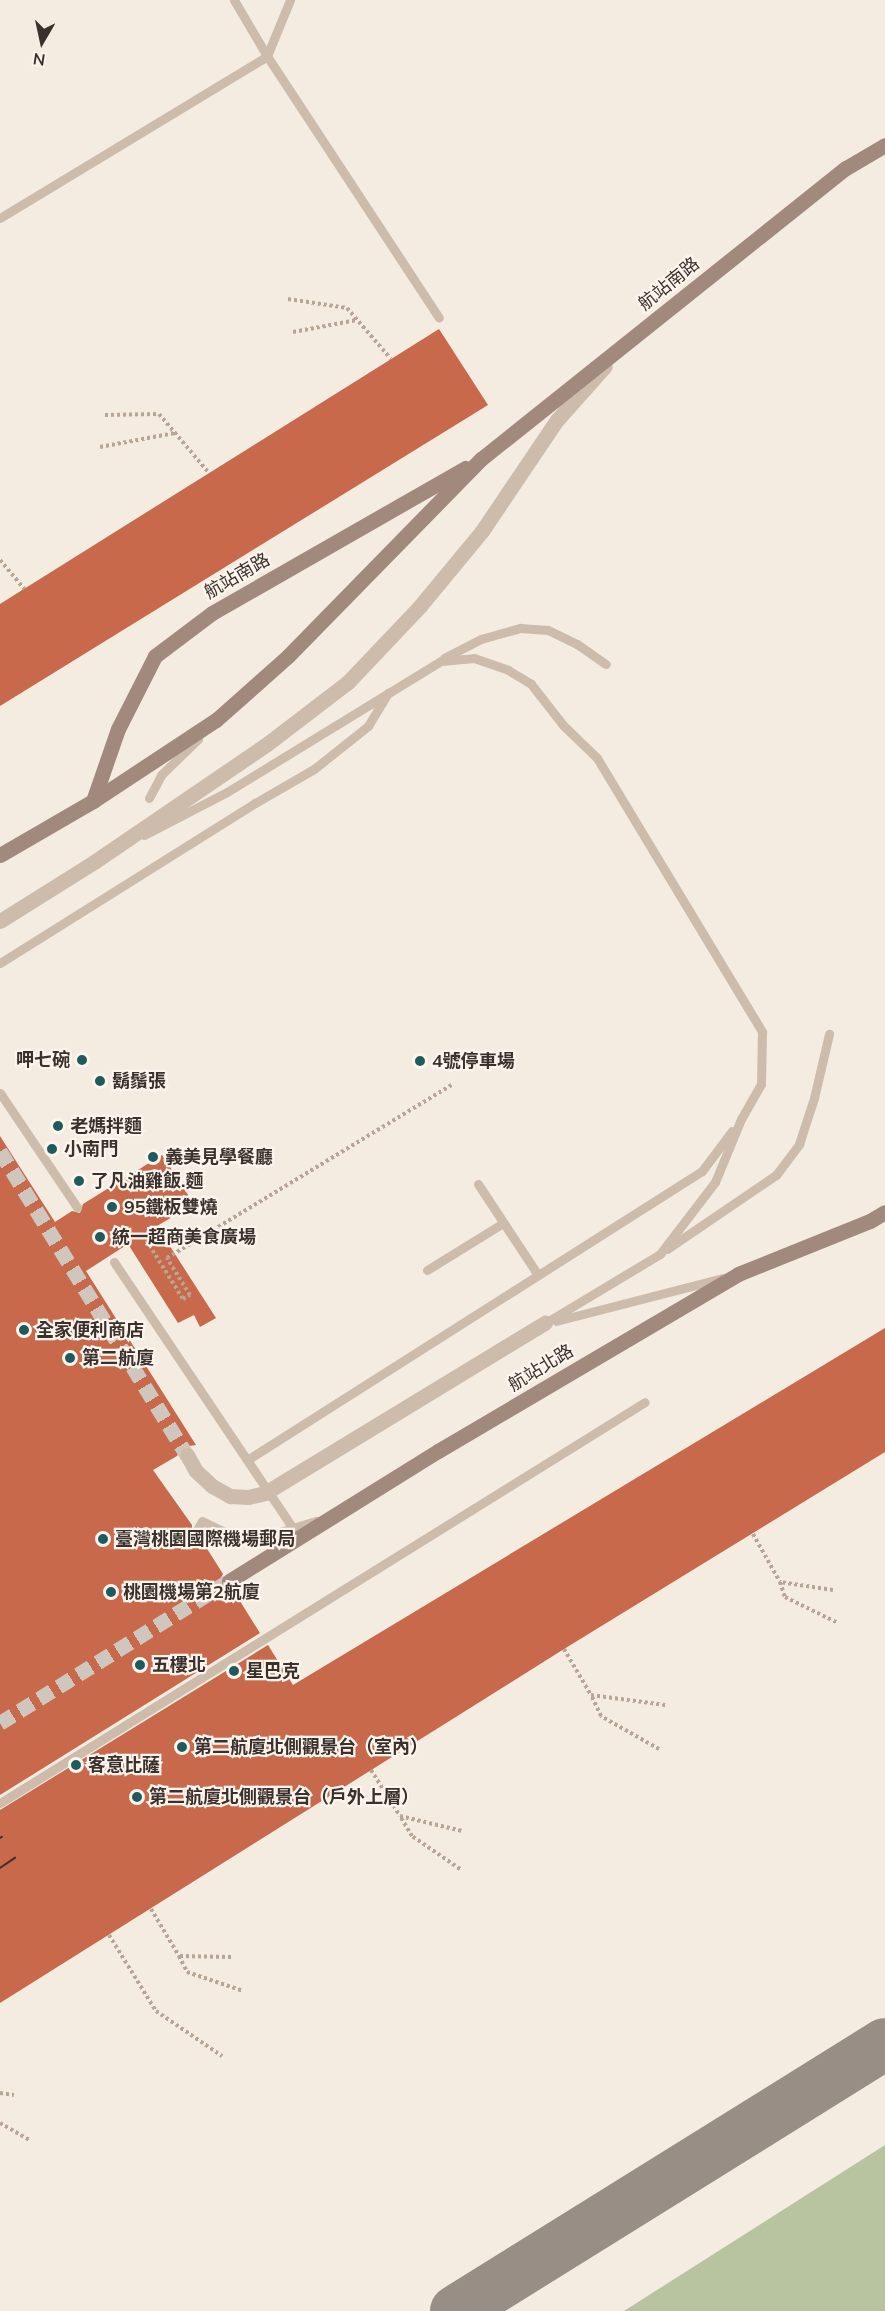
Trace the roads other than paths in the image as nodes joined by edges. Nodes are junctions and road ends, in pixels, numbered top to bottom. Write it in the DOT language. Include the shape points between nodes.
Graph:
graph roads {
  1 [pos="234,0"];
  2 [pos="290,0"];
  3 [pos="267,56"];
  4 [pos="885,145"];
  5 [pos="0,218"];
  6 [pos="439,318"];
  7 [pos="621,348"];
  8 [pos="481,459"];
  9 [pos="441,661"];
  10 [pos="606,664"];
  11 [pos="389,691"];
  12 [pos="216,720"];
  13 [pos="149,798"];
  14 [pos="93,801"];
  15 [pos="0,855"];
  16 [pos="94,862"];
  17 [pos="0,921"];
  18 [pos="0,963"];
  19 [pos="829,1034"];
  20 [pos="0,1093"];
  21 [pos="741,1119"];
  22 [pos="478,1184"];
  23 [pos="77,1207"];
  24 [pos="885,1212"];
  25 [pos="503,1223"];
  26 [pos="660,1254"];
  27 [pos="114,1262"];
  28 [pos="427,1270"];
  29 [pos="738,1274"];
  30 [pos="538,1275"];
  31 [pos="545,1323"];
  32 [pos="645,1402"];
  33 [pos="187,1455"];
  34 [pos="247,1460"];
  35 [pos="335,1515"];
  36 [pos="293,1528"];
  37 [pos="197,1530"];
  38 [pos="229,1581"];
  39 [pos="0,1803"];
  1 -- 3 [label="lane"];
  2 -- 3 [label="lane"];
  3 -- 5 [label="lane"];
  3 -- 6 [label="lane"];
  4 -- 7 [label="street, 航站南路" via="846,168"];
  7 -- 8 [label="street, 航站南路"];
  7 -- 16 [label="street" via="557,420 482,531 420,606 348,682 267,744"];
  8 -- 12 [label="street, 航站南路" via="288,656"];
  8 -- 14 [label="street, 航站南路" via="212,612 155,656 118,729"];
  9 -- 10 [label="lane" via="481,639 520,628 548,630"];
  9 -- 11 [label="lane"];
  9 -- 21 [label="lane" via="474,658 508,670 531,684 563,725 597,759 762,1032 761,1084"];
  11 -- 16 [label="lane" via="227,792"];
  11 -- 18 [label="lane" via="368,726 314,769"];
  12 -- 13 [label="lane" via="161,775"];
  12 -- 14 [label="street, 航站南路"];
  14 -- 15 [label="street, 航站南路"];
  16 -- 17 [label="street"];
  19 -- 26 [label="lane" via="799,1144 776,1175"];
  20 -- 23 [label="lane"];
  21 -- 26 [label="lane" via="714,1182"];
  21 -- 30 [label="lane" via="702,1171"];
  22 -- 25 [label="lane"];
  24 -- 29 [label="street, 航站北路"];
  25 -- 28 [label="lane"];
  25 -- 30 [label="lane"];
  26 -- 31 [label="lane"];
  27 -- 34 [label="lane"];
  29 -- 31 [label="lane"];
  29 -- 35 [label="street, 航站北路"];
  30 -- 34 [label="lane"];
  31 -- 33 [label="street, bridge" via="265,1493 230,1496 196,1471"];
  32 -- 39 [label="lane"];
  34 -- 36 [label="lane"];
  35 -- 36 [label="lane"];
  35 -- 38 [label="street, 航站北路"];
  36 -- 37 [label="lane" via="260,1538 229,1534 202,1521"];
}
